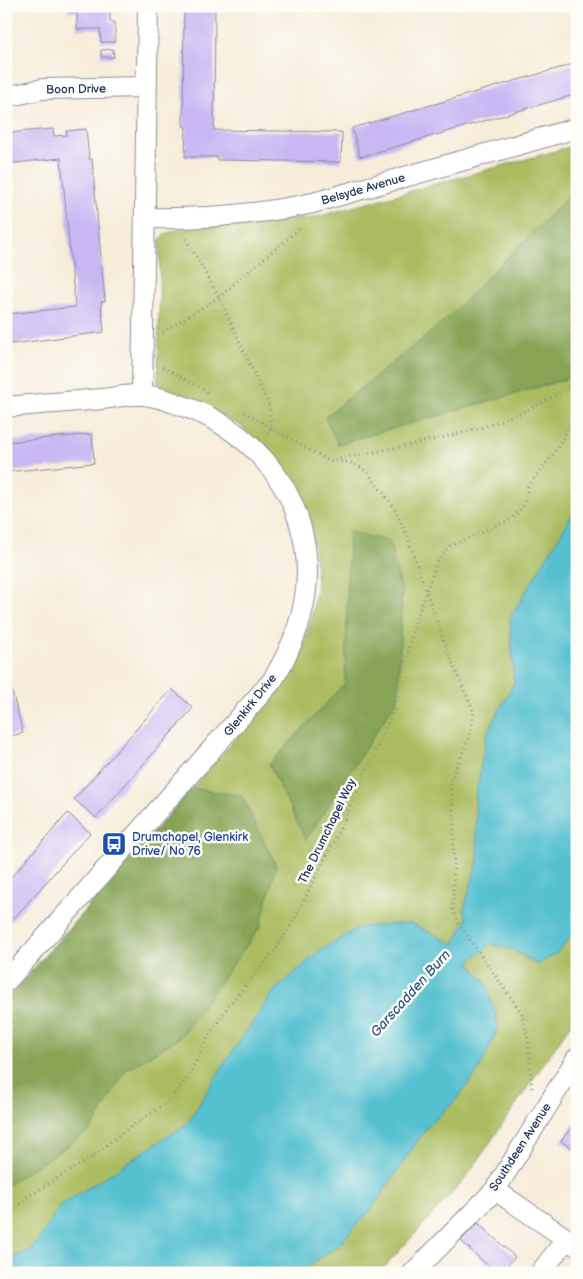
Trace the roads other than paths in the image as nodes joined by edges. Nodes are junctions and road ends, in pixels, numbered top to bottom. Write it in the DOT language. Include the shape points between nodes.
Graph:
graph roads {
  1 [pos="148,6"];
  2 [pos="146,87"];
  3 [pos="6,98"];
  4 [pos="577,128"];
  5 [pos="145,218"];
  6 [pos="142,395"];
  7 [pos="6,407"];
  8 [pos="6,982"];
  9 [pos="577,1058"];
  10 [pos="495,1190"];
  11 [pos="572,1243"];
  12 [pos="413,1273"];
  13 [pos="540,1273"];
  1 -- 2 [label="street"];
  2 -- 3 [label="street, Boon Drive" via="42,89"];
  2 -- 5 [label="street"];
  4 -- 5 [label="street, Belsyde Avenue" via="272,212 229,217"];
  5 -- 6 [label="street"];
  6 -- 7 [label="street, Glenkirk Drive"];
  6 -- 8 [label="street, Glenkirk Drive" via="204,413 228,426 256,449 286,491 300,522 307,556 305,596 298,628 286,658 254,703"];
  9 -- 10 [label="street, Southdeen Avenue"];
  10 -- 11 [label="street"];
  10 -- 12 [label="street, Southdeen Avenue"];
  11 -- 13 [label="street"];
}
